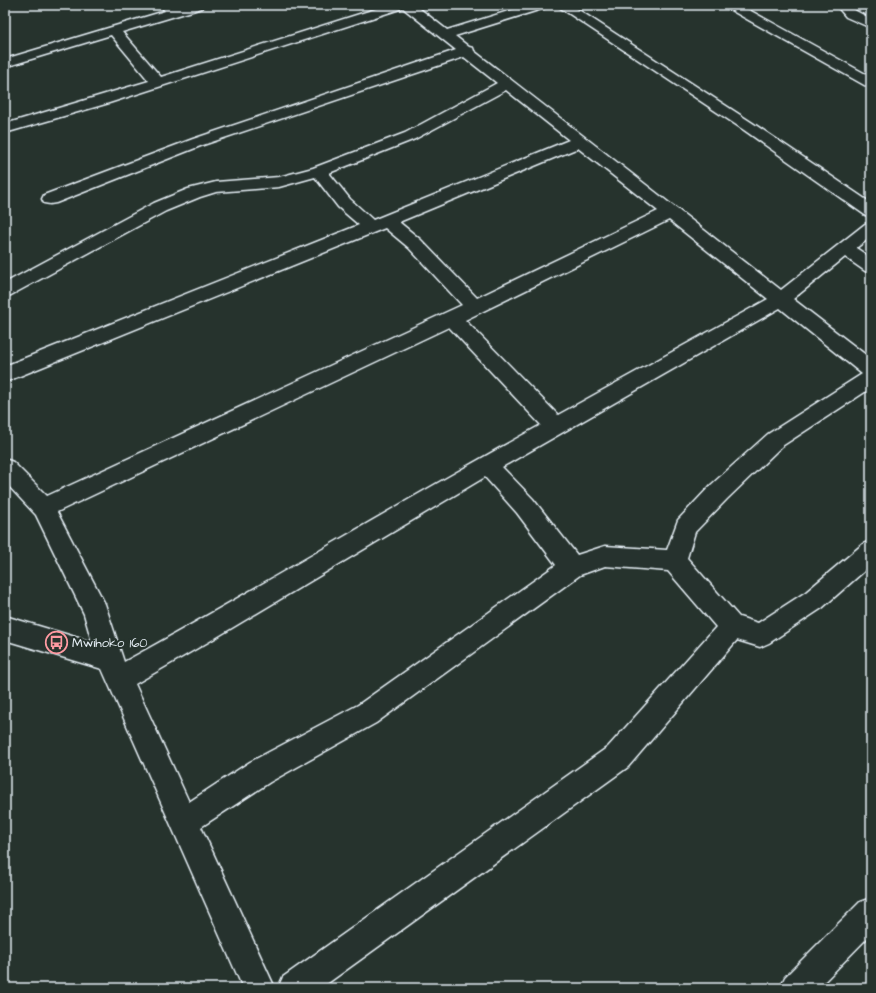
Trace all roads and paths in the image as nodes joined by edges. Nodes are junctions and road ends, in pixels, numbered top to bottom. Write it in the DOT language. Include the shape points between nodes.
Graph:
graph roads {
  1 [pos="198,5"];
  2 [pos="401,5"];
  3 [pos="407,5"];
  4 [pos="540,5"];
  5 [pos="562,5"];
  6 [pos="731,5"];
  7 [pos="842,5"];
  8 [pos="170,9"];
  9 [pos="871,24"];
  10 [pos="114,31"];
  11 [pos="446,35"];
  12 [pos="468,51"];
  13 [pos="5,63"];
  14 [pos="158,83"];
  15 [pos="871,83"];
  16 [pos="508,84"];
  17 [pos="5,129"];
  18 [pos="581,141"];
  19 [pos="319,171"];
  20 [pos="50,199"];
  21 [pos="871,211"];
  22 [pos="671,212"];
  23 [pos="379,224"];
  24 [pos="871,228"];
  25 [pos="845,249"];
  26 [pos="871,267"];
  27 [pos="5,291"];
  28 [pos="780,300"];
  29 [pos="475,307"];
  30 [pos="452,318"];
  31 [pos="871,370"];
  32 [pos="5,374"];
  33 [pos="871,378"];
  34 [pos="555,426"];
  35 [pos="487,465"];
  36 [pos="5,468"];
  37 [pos="44,508"];
  38 [pos="871,551"];
  39 [pos="674,561"];
  40 [pos="572,567"];
  41 [pos="732,627"];
  42 [pos="5,628"];
  43 [pos="114,669"];
  44 [pos="184,822"];
  45 [pos="871,913"];
  46 [pos="259,988"];
  47 [pos="294,988"];
  48 [pos="796,988"];
  1 -- 8 [label="street"];
  2 -- 14 [label="street"];
  3 -- 11 [label="street"];
  4 -- 11 [label="street"];
  5 -- 21 [label="street"];
  6 -- 15 [label="street"];
  7 -- 9 [label="street" via="851,14"];
  8 -- 10 [label="street"];
  10 -- 13 [label="street"];
  10 -- 14 [label="street"];
  11 -- 12 [label="street"];
  12 -- 16 [label="street"];
  12 -- 20 [label="street" via="198,142"];
  14 -- 17 [label="street"];
  16 -- 18 [label="street"];
  16 -- 19 [label="street" via="410,136"];
  18 -- 22 [label="street"];
  18 -- 23 [label="street"];
  19 -- 23 [label="street" via="344,202"];
  19 -- 27 [label="street" via="279,182 216,187 194,193 160,207"];
  22 -- 28 [label="street"];
  22 -- 29 [label="street"];
  23 -- 29 [label="street" via="415,244"];
  23 -- 32 [label="street"];
  24 -- 25 [label="street"];
  25 -- 26 [label="street"];
  25 -- 28 [label="street"];
  28 -- 31 [label="street"];
  28 -- 34 [label="street"];
  29 -- 30 [label="street"];
  30 -- 34 [label="street"];
  30 -- 37 [label="street"];
  33 -- 39 [label="street" via="775,440 736,476 686,527"];
  34 -- 35 [label="street"];
  35 -- 40 [label="street" via="525,506"];
  35 -- 43 [label="street" via="206,630"];
  36 -- 37 [label="street"];
  37 -- 43 [label="street" via="96,612"];
  38 -- 41 [label="street" via="814,600 760,635"];
  39 -- 40 [label="street" via="605,556"];
  39 -- 41 [label="street"];
  40 -- 44 [label="street" via="367,714 260,772"];
  41 -- 47 [label="street" via="618,757"];
  42 -- 43 [label="street"];
  43 -- 44 [label="street"];
  44 -- 46 [label="street"];
  45 -- 48 [label="street"];
}
